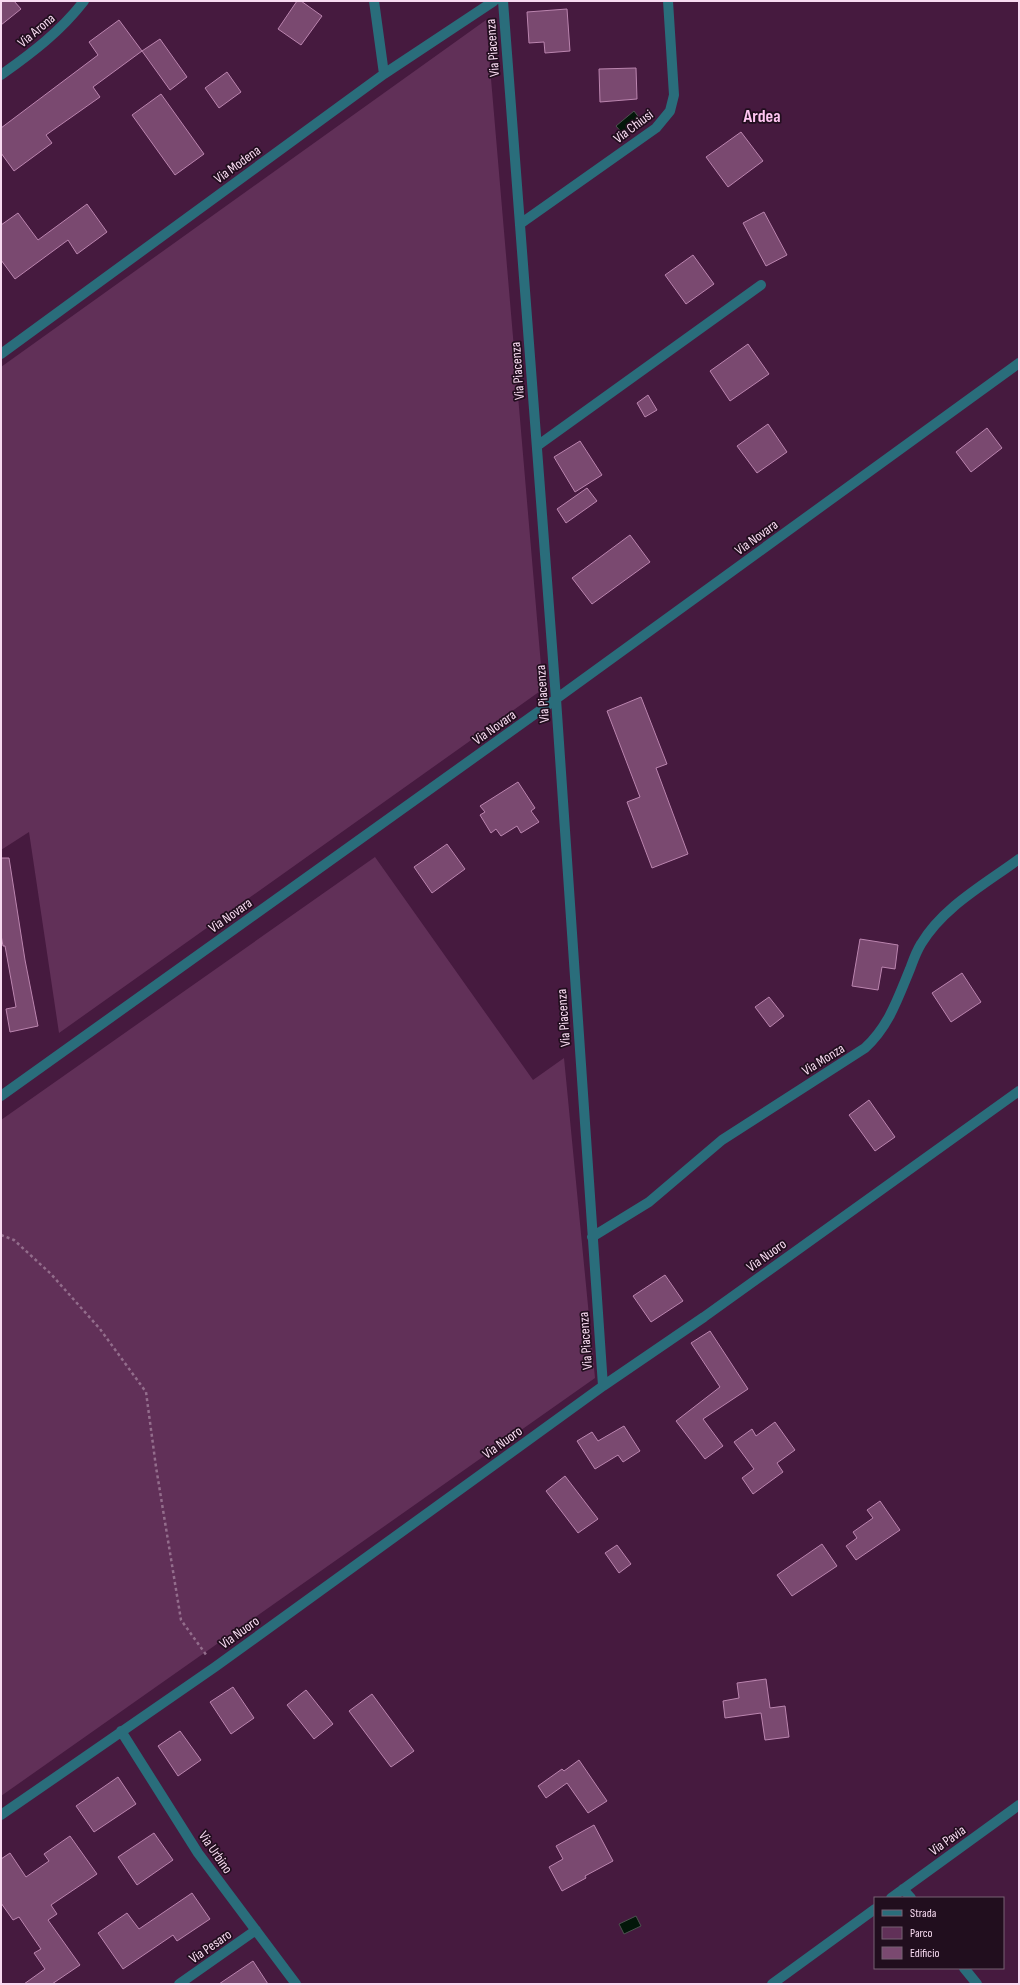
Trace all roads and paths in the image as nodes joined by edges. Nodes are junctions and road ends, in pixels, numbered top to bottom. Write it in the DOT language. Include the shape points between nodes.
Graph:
graph roads {
  1 [pos="84,1"];
  2 [pos="374,1"];
  3 [pos="494,1"];
  4 [pos="503,1"];
  5 [pos="668,1"];
  6 [pos="384,74"];
  7 [pos="1,75"];
  8 [pos="520,224"];
  9 [pos="761,285"];
  10 [pos="1,354"];
  11 [pos="1019,363"];
  12 [pos="537,446"];
  13 [pos="556,700"];
  14 [pos="1019,859"];
  15 [pos="1019,1092"];
  16 [pos="1,1096"];
  17 [pos="1,1235"];
  18 [pos="592,1237"];
  19 [pos="603,1386"];
  20 [pos="214,1667"];
  21 [pos="121,1731"];
  22 [pos="1019,1805"];
  23 [pos="1,1815"];
  24 [pos="904,1889"];
  25 [pos="892,1897"];
  26 [pos="910,1897"];
  27 [pos="874,1910"];
  28 [pos="256,1930"];
  29 [pos="965,1969"];
  30 [pos="179,1984"];
  31 [pos="296,1984"];
  32 [pos="772,1984"];
  33 [pos="977,1984"];
  1 -- 7 [label="street, Via Arona" via="69,20 42,45"];
  2 -- 6 [label="street"];
  3 -- 6 [label="street, Via Modena"];
  4 -- 8 [label="street, Via Piacenza"];
  5 -- 8 [label="street, Via Chiusi" via="674,89 670,111 656,128"];
  6 -- 10 [label="street, Via Modena"];
  8 -- 12 [label="street, Via Piacenza"];
  9 -- 12 [label="street"];
  11 -- 13 [label="street, Via Novara"];
  12 -- 13 [label="street, Via Piacenza"];
  13 -- 16 [label="street, Via Novara"];
  13 -- 18 [label="street, Via Piacenza"];
  14 -- 18 [label="street, Via Monza" via="939,920 920,945 890,1017 865,1048 722,1140 649,1202"];
  15 -- 19 [label="street, Via Nuoro"];
  17 -- 20 [label="path" via="14,1240 51,1274 100,1329 146,1392 181,1620"];
  18 -- 19 [label="street, Via Piacenza"];
  19 -- 20 [label="street, Via Nuoro"];
  20 -- 21 [label="street, Via Nuoro"];
  21 -- 23 [label="street, Via Nuoro"];
  21 -- 28 [label="street, Via Urbino" via="198,1852"];
  22 -- 24 [label="street, Via Pavia"];
  24 -- 25 [label="street, Via Pavia"];
  24 -- 26 [label="street"];
  27 -- 32 [label="street"];
  28 -- 30 [label="street, Via Pesaro"];
  28 -- 31 [label="street, Via Urbino"];
  29 -- 33 [label="street"];
}
